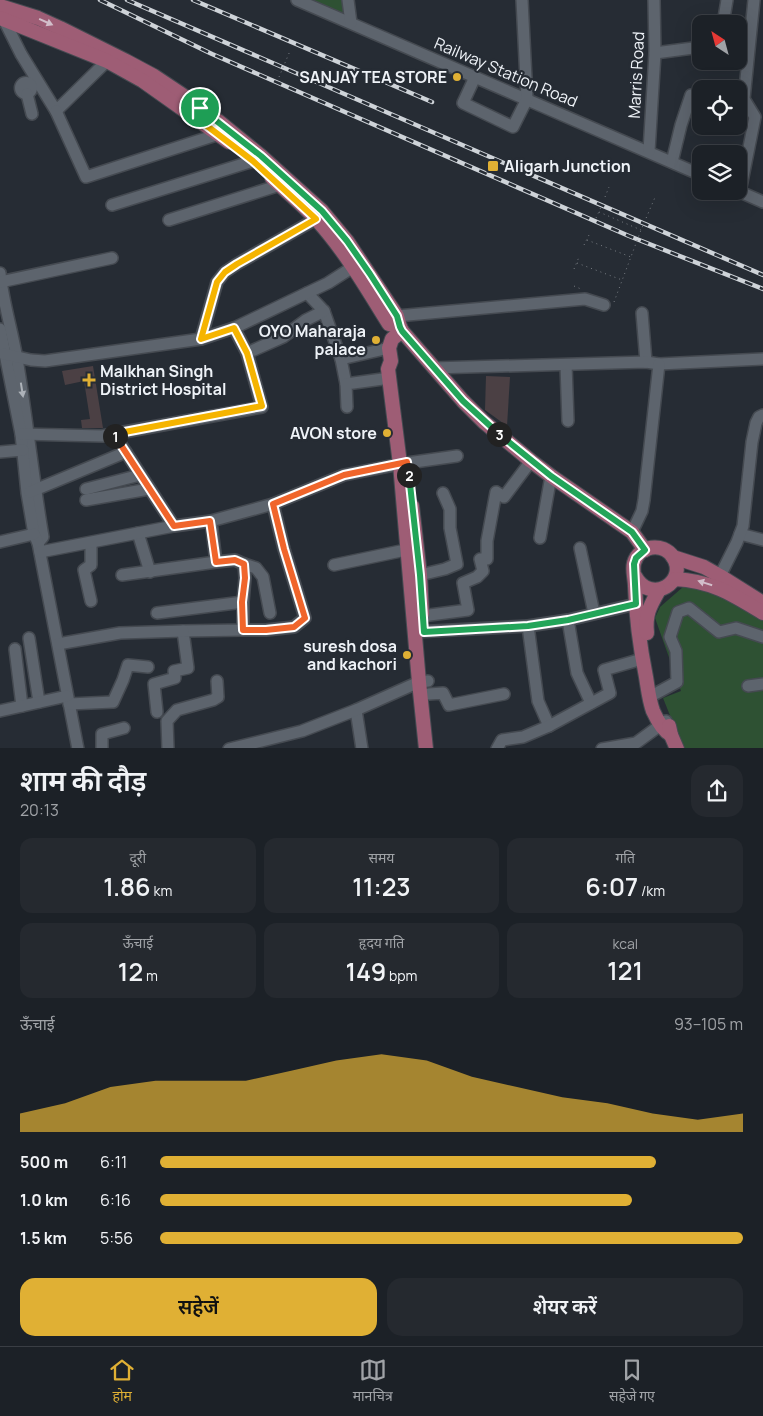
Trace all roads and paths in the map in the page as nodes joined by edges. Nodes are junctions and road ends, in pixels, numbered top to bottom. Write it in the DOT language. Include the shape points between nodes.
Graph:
graph roads {
  1 [pos="297,0"];
  2 [pos="348,0"];
  3 [pos="522,0"];
  4 [pos="654,0"];
  5 [pos="727,0"];
  6 [pos="754,0"];
  7 [pos="0,6"];
  8 [pos="724,15"];
  9 [pos="2,19"];
  10 [pos="351,23"];
  11 [pos="692,48"];
  12 [pos="290,51"];
  13 [pos="21,54"];
  14 [pos="655,54"];
  15 [pos="107,61"];
  16 [pos="279,76"];
  17 [pos="475,77"];
  18 [pos="691,95"];
  19 [pos="527,99"];
  20 [pos="56,111"];
  21 [pos="197,112"];
  22 [pos="32,114"];
  23 [pos="219,134"];
  24 [pos="648,151"];
  25 [pos="747,154"];
  26 [pos="253,161"];
  27 [pos="672,162"];
  28 [pos="692,171"];
  29 [pos="280,185"];
  30 [pos="609,187"];
  31 [pos="656,195"];
  32 [pos="747,195"];
  33 [pos="605,197"];
  34 [pos="762,200"];
  35 [pos="112,205"];
  36 [pos="601,208"];
  37 [pos="598,212"];
  38 [pos="596,218"];
  39 [pos="316,219"];
  40 [pos="169,220"];
  41 [pos="641,230"];
  42 [pos="589,236"];
  43 [pos="587,240"];
  44 [pos="584,245"];
  45 [pos="580,257"];
  46 [pos="630,257"];
  47 [pos="112,258"];
  48 [pos="577,263"];
  49 [pos="353,267"];
  50 [pos="574,269"];
  51 [pos="0,279"];
  52 [pos="622,280"];
  53 [pos="308,293"];
  54 [pos="609,303"];
  55 [pos="324,311"];
  56 [pos="642,313"];
  57 [pos="399,325"];
  58 [pos="234,328"];
  59 [pos="0,329"];
  60 [pos="201,339"];
  61 [pos="247,353"];
  62 [pos="4,354"];
  63 [pos="390,354"];
  64 [pos="17,357"];
  65 [pos="341,359"];
  66 [pos="763,359"];
  67 [pos="646,362"];
  68 [pos="660,364"];
  69 [pos="566,365"];
  70 [pos="433,368"];
  71 [pos="390,378"];
  72 [pos="346,384"];
  73 [pos="397,405"];
  74 [pos="347,407"];
  75 [pos="763,415"];
  76 [pos="568,420"];
  77 [pos="25,434"];
  78 [pos="114,434"];
  79 [pos="23,450"];
  80 [pos="0,452"];
  81 [pos="126,452"];
  82 [pos="457,456"];
  83 [pos="531,461"];
  84 [pos="403,463"];
  85 [pos="140,475"];
  86 [pos="551,476"];
  87 [pos="149,488"];
  88 [pos="31,491"];
  89 [pos="443,492"];
  90 [pos="273,504"];
  91 [pos="210,521"];
  92 [pos="174,526"];
  93 [pos="632,532"];
  94 [pos="138,533"];
  95 [pos="740,534"];
  96 [pos="540,538"];
  97 [pos="763,540"];
  98 [pos="0,542"];
  99 [pos="37,543"];
  100 [pos="91,543"];
  101 [pos="412,548"];
  102 [pos="580,548"];
  103 [pos="645,550"];
  104 [pos="673,556"];
  105 [pos="216,562"];
  106 [pos="244,564"];
  107 [pos="334,565"];
  108 [pos="150,572"];
  109 [pos="122,575"];
  110 [pos="420,575"];
  111 [pos="634,576"];
  112 [pos="720,576"];
  113 [pos="675,579"];
  114 [pos="659,590"];
  115 [pos="91,601"];
  116 [pos="242,602"];
  117 [pos="763,603"];
  118 [pos="636,604"];
  119 [pos="157,613"];
  120 [pos="270,613"];
  121 [pos="594,613"];
  122 [pos="763,613"];
  123 [pos="422,616"];
  124 [pos="568,620"];
  125 [pos="528,626"];
  126 [pos="243,630"];
  127 [pos="183,632"];
  128 [pos="419,632"];
  129 [pos="763,637"];
  130 [pos="29,638"];
  131 [pos="58,644"];
  132 [pos="14,649"];
  133 [pos="642,659"];
  134 [pos="148,667"];
  135 [pos="218,681"];
  136 [pos="763,684"];
  137 [pos="425,686"];
  138 [pos="748,686"];
  139 [pos="504,694"];
  140 [pos="655,694"];
  141 [pos="68,700"];
  142 [pos="39,702"];
  143 [pos="591,703"];
  144 [pos="22,706"];
  145 [pos="356,710"];
  146 [pos="0,711"];
  147 [pos="157,712"];
  148 [pos="549,726"];
  149 [pos="666,727"];
  150 [pos="124,728"];
  151 [pos="635,746"];
  152 [pos="78,748"];
  153 [pos="102,748"];
  154 [pos="168,748"];
  155 [pos="229,748"];
  156 [pos="362,748"];
  157 [pos="426,748"];
  158 [pos="436,748"];
  159 [pos="497,748"];
  160 [pos="602,748"];
  161 [pos="677,748"];
  1 -- 10 [label="street, Railway Station Road"];
  2 -- 10 [label="street"];
  3 -- 19 [label="street"];
  4 -- 14 [label="street, Marris Road"];
  5 -- 8 [label="street"];
  6 -- 25 [label="street" via="744,99 755,117"];
  7 -- 21 [label="main road, one-way" via="38,18 91,42 154,76"];
  9 -- 13 [label="street"];
  9 -- 15 [label="main road"];
  10 -- 17 [label="street, Railway Station Road"];
  11 -- 14 [label="street"];
  12 -- 16 [label="path, bridge"];
  13 -- 20 [label="street"];
  13 -- 22 [label="street"];
  14 -- 24 [label="street, Marris Road"];
  15 -- 20 [label="street"];
  15 -- 21 [label="main road"];
  17 -- 19 [label="street, Railway Station Road"];
  17 -- 19 [label="street" via="463,103 513,127"];
  18 -- 27 [label="street"];
  19 -- 24 [label="street, Railway Station Road"];
  20 -- 23 [label="street" via="86,176"];
  21 -- 23 [label="main road"];
  21 -- 57 [label="main road" via="261,156 322,211 347,241"];
  23 -- 26 [label="main road"];
  24 -- 27 [label="street, Railway Station Road"];
  26 -- 29 [label="main road"];
  26 -- 35 [label="street"];
  27 -- 28 [label="street, Railway Station Road"];
  29 -- 39 [label="main road"];
  29 -- 40 [label="street"];
  30 -- 33 [label="path"];
  31 -- 41 [label="path, bridge"];
  32 -- 34 [label="street"];
  36 -- 37 [label="path"];
  37 -- 38 [label="path"];
  37 -- 41 [label="path"];
  39 -- 49 [label="main road"];
  39 -- 60 [label="street" via="225,272 217,282"];
  41 -- 46 [label="path, bridge"];
  42 -- 43 [label="path"];
  43 -- 44 [label="path"];
  43 -- 46 [label="path"];
  45 -- 48 [label="path"];
  46 -- 52 [label="path, bridge"];
  47 -- 51 [label="street"];
  48 -- 50 [label="path"];
  48 -- 52 [label="path"];
  49 -- 53 [label="street"];
  49 -- 57 [label="main road" via="390,324"];
  51 -- 64 [label="street"];
  52 -- 54 [label="path, bridge"];
  53 -- 55 [label="street"];
  53 -- 58 [label="street"];
  54 -- 57 [label="street" via="585,299"];
  55 -- 61 [label="street" via="283,337"];
  55 -- 65 [label="street"];
  56 -- 67 [label="street"];
  57 -- 63 [label="main road" via="392,339"];
  57 -- 70 [label="main road"];
  58 -- 60 [label="street"];
  58 -- 61 [label="street"];
  59 -- 62 [label="street"];
  60 -- 64 [label="street" via="44,361"];
  61 -- 78 [label="street" via="262,406"];
  62 -- 64 [label="street"];
  62 -- 77 [label="street"];
  63 -- 65 [label="street"];
  63 -- 71 [label="main road"];
  63 -- 73 [label="main road" via="396,367"];
  64 -- 77 [label="street, one-way"];
  65 -- 72 [label="street"];
  66 -- 68 [label="street"];
  67 -- 68 [label="street"];
  67 -- 69 [label="street"];
  68 -- 93 [label="street" via="644,500"];
  69 -- 70 [label="street"];
  69 -- 76 [label="street"];
  70 -- 83 [label="main road" via="470,408"];
  71 -- 72 [label="street"];
  71 -- 73 [label="main road"];
  72 -- 74 [label="street"];
  73 -- 84 [label="main road"];
  75 -- 95 [label="street" via="758,417 752,442"];
  77 -- 78 [label="street"];
  77 -- 79 [label="street"];
  77 -- 88 [label="street"];
  78 -- 81 [label="street"];
  79 -- 80 [label="street"];
  79 -- 88 [label="street"];
  81 -- 85 [label="street"];
  81 -- 88 [label="street"];
  82 -- 84 [label="street"];
  83 -- 86 [label="main road"];
  83 -- 123 [label="street" via="504,497 496,492 487,559 480,559 482,571 477,577 463,583 468,610"];
  84 -- 90 [label="street" via="344,475"];
  84 -- 101 [label="main road"];
  85 -- 87 [label="street"];
  85 -- 87 [label="street" via="86,494"];
  86 -- 93 [label="main road"];
  86 -- 96 [label="street"];
  87 -- 92 [label="street"];
  88 -- 99 [label="street" via="43,536"];
  89 -- 110 [label="street" via="450,509 457,564"];
  90 -- 91 [label="street"];
  90 -- 126 [label="street" via="305,618 294,627"];
  91 -- 92 [label="street"];
  91 -- 105 [label="street"];
  92 -- 94 [label="street"];
  93 -- 103 [label="main road"];
  94 -- 100 [label="street"];
  94 -- 108 [label="street"];
  95 -- 97 [label="street"];
  95 -- 112 [label="street"];
  98 -- 99 [label="street"];
  99 -- 100 [label="street"];
  99 -- 131 [label="street"];
  100 -- 115 [label="street" via="91,565 84,570"];
  101 -- 107 [label="street"];
  101 -- 110 [label="main road"];
  101 -- 128 [label="main road"];
  102 -- 121 [label="street"];
  103 -- 104 [label="main road" via="660,547"];
  103 -- 111 [label="main road" via="636,558"];
  104 -- 112 [label="main road"];
  104 -- 113 [label="main road" via="677,568"];
  105 -- 106 [label="street" via="235,560"];
  105 -- 108 [label="street"];
  106 -- 116 [label="street"];
  106 -- 120 [label="street" via="256,568 263,577"];
  108 -- 109 [label="street"];
  110 -- 123 [label="main road"];
  111 -- 114 [label="main road" via="647,589"];
  111 -- 118 [label="main road"];
  112 -- 117 [label="main road"];
  113 -- 114 [label="main road"];
  122 -- 113 [label="main road, one-way" via="719,588"];
  114 -- 140 [label="main road" via="648,609 646,621"];
  116 -- 119 [label="street"];
  116 -- 126 [label="street"];
  118 -- 121 [label="street"];
  118 -- 133 [label="main road"];
  121 -- 124 [label="street"];
  123 -- 128 [label="main road"];
  124 -- 125 [label="street"];
  124 -- 143 [label="street" via="577,673"];
  125 -- 128 [label="street"];
  125 -- 148 [label="street" via="538,701"];
  126 -- 127 [label="street"];
  127 -- 131 [label="street" via="120,633"];
  127 -- 147 [label="street" via="188,668 174,671 175,678 154,684"];
  128 -- 137 [label="main road"];
  129 -- 140 [label="street" via="736,628 719,632 689,608 678,612 670,637 676,651 677,682"];
  130 -- 142 [label="street"];
  131 -- 141 [label="street"];
  132 -- 144 [label="street"];
  133 -- 143 [label="street" via="604,670 610,692"];
  133 -- 149 [label="main road" via="653,712"];
  134 -- 141 [label="street" via="128,665 113,702"];
  135 -- 154 [label="street" via="218,697 177,710 167,721"];
  136 -- 138 [label="street"];
  137 -- 139 [label="street" via="443,694 449,705"];
  137 -- 145 [label="street"];
  137 -- 157 [label="main road"];
  137 -- 158 [label="main road"];
  140 -- 149 [label="main road"];
  141 -- 142 [label="street"];
  141 -- 152 [label="street"];
  142 -- 144 [label="street"];
  143 -- 148 [label="street"];
  144 -- 146 [label="street"];
  145 -- 155 [label="street" via="302,732"];
  145 -- 156 [label="street"];
  148 -- 159 [label="street" via="523,737 502,740"];
  149 -- 151 [label="street"];
  149 -- 161 [label="main road"];
  150 -- 153 [label="street" via="102,734"];
  151 -- 160 [label="street"];
}
